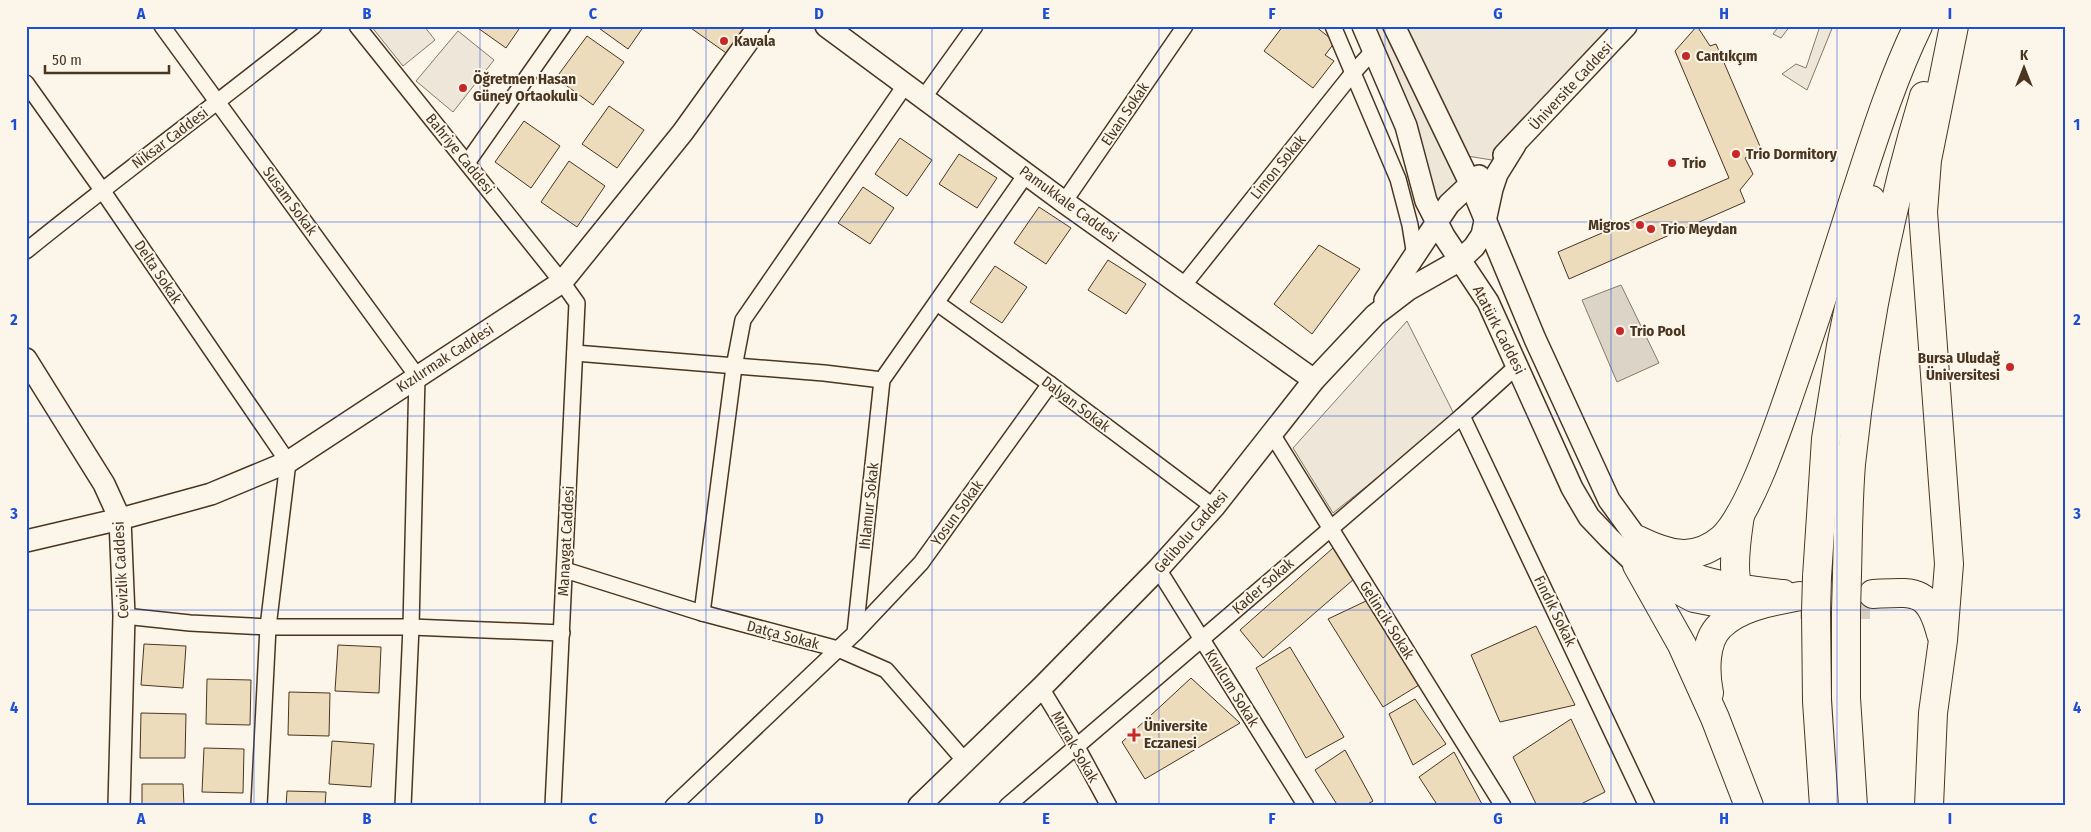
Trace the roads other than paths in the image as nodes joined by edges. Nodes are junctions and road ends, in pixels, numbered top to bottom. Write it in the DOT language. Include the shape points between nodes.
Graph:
graph roads {
  1 [pos="162,26"];
  2 [pos="314,26"];
  3 [pos="357,26"];
  4 [pos="563,26"];
  5 [pos="759,26"];
  6 [pos="826,26"];
  7 [pos="975,26"];
  8 [pos="1185,26"];
  9 [pos="1333,26"];
  10 [pos="1362,26"];
  11 [pos="1394,26"];
  12 [pos="1626,26"];
  13 [pos="1920,26"];
  14 [pos="1947,26"];
  15 [pos="1954,26"];
  16 [pos="1374,50"];
  17 [pos="1352,74"];
  18 [pos="26,83"];
  19 [pos="906,84"];
  20 [pos="924,97"];
  21 [pos="218,102"];
  22 [pos="1515,145"];
  23 [pos="467,163"];
  24 [pos="1027,173"];
  25 [pos="1470,183"];
  26 [pos="102,190"];
  27 [pos="1064,202"];
  28 [pos="1485,220"];
  29 [pos="1437,222"];
  30 [pos="26,251"];
  31 [pos="1415,256"];
  32 [pos="1460,260"];
  33 [pos="562,282"];
  34 [pos="1183,286"];
  35 [pos="937,303"];
  36 [pos="1375,315"];
  37 [pos="574,353"];
  38 [pos="26,359"];
  39 [pos="1517,366"];
  40 [pos="734,367"];
  41 [pos="417,376"];
  42 [pos="32,378"];
  43 [pos="882,380"];
  44 [pos="1314,380"];
  45 [pos="1050,384"];
  46 [pos="1462,416"];
  47 [pos="1272,434"];
  48 [pos="288,462"];
  49 [pos="1214,507"];
  50 [pos="1740,515"];
  51 [pos="120,519"];
  52 [pos="1330,528"];
  53 [pos="26,541"];
  54 [pos="1637,553"];
  55 [pos="1949,564"];
  56 [pos="1158,569"];
  57 [pos="565,570"];
  58 [pos="1747,598"];
  59 [pos="1808,598"];
  60 [pos="1873,599"];
  61 [pos="1926,600"];
  62 [pos="702,613"];
  63 [pos="124,616"];
  64 [pos="268,627"];
  65 [pos="411,627"];
  66 [pos="562,633"];
  67 [pos="855,633"];
  68 [pos="1201,639"];
  69 [pos="1943,640"];
  70 [pos="838,649"];
  71 [pos="1041,688"];
  72 [pos="1715,718"];
  73 [pos="1077,747"];
  74 [pos="964,760"];
  75 [pos="119,806"];
  76 [pos="259,806"];
  77 [pos="403,806"];
  78 [pos="554,806"];
  79 [pos="673,806"];
  80 [pos="918,806"];
  81 [pos="1007,806"];
  82 [pos="1109,806"];
  83 [pos="1306,806"];
  84 [pos="1503,806"];
  85 [pos="1647,806"];
  86 [pos="1749,806"];
  87 [pos="1824,806"];
  88 [pos="1853,806"];
  89 [pos="1928,806"];
  1 -- 21 [label="street, Susam Sokak"];
  2 -- 21 [label="street, Niksar Caddesi"];
  3 -- 23 [label="street, Bahriye Caddesi"];
  4 -- 23 [label="street"];
  5 -- 33 [label="street, Kızılırmak Caddesi" via="683,132"];
  6 -- 19 [label="street, Pamukkale Caddesi"];
  7 -- 20 [label="street"];
  8 -- 27 [label="street, Elvan Sokak"];
  9 -- 17 [label="street"];
  10 -- 16 [label="street, Atatürk Caddesi"];
  11 -- 25 [label="street, Atatürk Caddesi"];
  12 -- 22 [label="street, Üniversite Caddesi"];
  13 -- 50 [label="highway" via="1904,54 1888,95 1774,438"];
  13 -- 59 [label="highway" via="1875,180 1855,272 1826,439"];
  14 -- 88 [label="highway, bridge" via="1907,153 1870,329 1851,465 1846,698"];
  15 -- 55 [label="highway" via="1926,160 1923,212"];
  16 -- 17 [label="street, Limon Sokak"];
  16 -- 29 [label="street, Atatürk Caddesi" via="1406,126 1426,200"];
  17 -- 31 [label="street" via="1398,180"];
  17 -- 34 [label="street, Limon Sokak"];
  18 -- 26 [label="street, Delta Sokak"];
  19 -- 20 [label="street, Pamukkale Caddesi"];
  19 -- 40 [label="street" via="743,320"];
  20 -- 24 [label="street, Pamukkale Caddesi"];
  21 -- 26 [label="street, Niksar Caddesi"];
  21 -- 41 [label="street, Susam Sokak"];
  22 -- 25 [label="street"];
  22 -- 28 [label="street" via="1497,174"];
  23 -- 33 [label="street, Bahriye Caddesi"];
  24 -- 27 [label="street, Pamukkale Caddesi"];
  24 -- 35 [label="street, Ihlamur Sokak"];
  25 -- 28 [label="street, Atatürk Caddesi"];
  25 -- 29 [label="street"];
  26 -- 30 [label="street, Niksar Caddesi"];
  26 -- 48 [label="street, Delta Sokak"];
  27 -- 34 [label="street, Pamukkale Caddesi"];
  28 -- 32 [label="street, Gelibolu Caddesi" via="1482,235"];
  28 -- 54 [label="street, Atatürk Caddesi" via="1535,339"];
  29 -- 31 [label="street"];
  29 -- 32 [label="street, Atatürk Caddesi"];
  31 -- 36 [label="street"];
  32 -- 36 [label="street, Gelibolu Caddesi" via="1409,290"];
  32 -- 39 [label="street, Atatürk Caddesi" via="1488,302"];
  33 -- 37 [label="street, Manavgat Caddesi" via="577,303"];
  33 -- 41 [label="street, Kızılırmak Caddesi"];
  34 -- 44 [label="street, Pamukkale Caddesi"];
  35 -- 43 [label="street, Ihlamur Sokak"];
  35 -- 45 [label="street, Dalyan Sokak"];
  36 -- 44 [label="street, Gelibolu Caddesi"];
  37 -- 40 [label="street"];
  37 -- 57 [label="street, Manavgat Caddesi"];
  38 -- 42 [label="street, Cevizlik Caddesi"];
  39 -- 46 [label="street, Kader Sokak"];
  39 -- 54 [label="street, Atatürk Caddesi" via="1572,488 1589,516 1609,538"];
  40 -- 43 [label="street"];
  40 -- 62 [label="street"];
  41 -- 48 [label="street, Kızılırmak Caddesi"];
  41 -- 65 [label="street"];
  42 -- 51 [label="street, Cevizlik Caddesi" via="104,484"];
  43 -- 67 [label="street, Ihlamur Sokak"];
  44 -- 47 [label="street, Gelibolu Caddesi"];
  45 -- 49 [label="street, Dalyan Sokak"];
  45 -- 67 [label="street, Yosun Sokak" via="921,563"];
  46 -- 52 [label="street, Kader Sokak"];
  46 -- 85 [label="street, Fındık Sokak"];
  47 -- 49 [label="street, Gelibolu Caddesi"];
  47 -- 52 [label="street, Gelincik Sokak"];
  48 -- 51 [label="street, Kızılırmak Caddesi" via="211,494"];
  48 -- 64 [label="street"];
  49 -- 56 [label="street, Gelibolu Caddesi"];
  50 -- 54 [label="highway" via="1723,538 1710,548 1676,555 1656,549"];
  50 -- 58 [label="highway" via="1736,551"];
  51 -- 53 [label="street, Kızılırmak Caddesi"];
  51 -- 63 [label="street, Cevizlik Caddesi"];
  52 -- 68 [label="street, Kader Sokak"];
  52 -- 84 [label="street, Gelincik Sokak"];
  54 -- 58 [label="highway" via="1658,580 1694,598 1726,606"];
  54 -- 72 [label="highway"];
  55 -- 61 [label="highway" via="1938,587"];
  55 -- 69 [label="highway"];
  56 -- 68 [label="street, Kıvılcım Sokak"];
  56 -- 71 [label="street, Gelibolu Caddesi"];
  57 -- 62 [label="street, Datça Sokak"];
  57 -- 66 [label="street, Manavgat Caddesi"];
  58 -- 59 [label="highway" via="1771,601"];
  58 -- 72 [label="highway" via="1734,616 1719,626 1706,659"];
  59 -- 87 [label="highway"];
  60 -- 61 [label="highway" via="1909,593"];
  61 -- 69 [label="highway" via="1936,614"];
  62 -- 70 [label="street, Datça Sokak"];
  63 -- 64 [label="street"];
  63 -- 75 [label="street, Cevizlik Caddesi"];
  64 -- 65 [label="street"];
  64 -- 76 [label="street"];
  65 -- 66 [label="street"];
  65 -- 77 [label="street"];
  66 -- 78 [label="street, Manavgat Caddesi"];
  67 -- 70 [label="street"];
  68 -- 73 [label="street, Kader Sokak"];
  68 -- 83 [label="street, Kıvılcım Sokak"];
  69 -- 89 [label="highway" via="1933,713"];
  70 -- 74 [label="street, Datça Sokak" via="886,670"];
  70 -- 79 [label="street"];
  71 -- 73 [label="street, Mızrak Sokak"];
  71 -- 74 [label="street, Gelibolu Caddesi"];
  72 -- 86 [label="highway"];
  73 -- 81 [label="street, Kader Sokak"];
  73 -- 82 [label="street, Mızrak Sokak"];
  74 -- 80 [label="street, Gelibolu Caddesi"];
}
